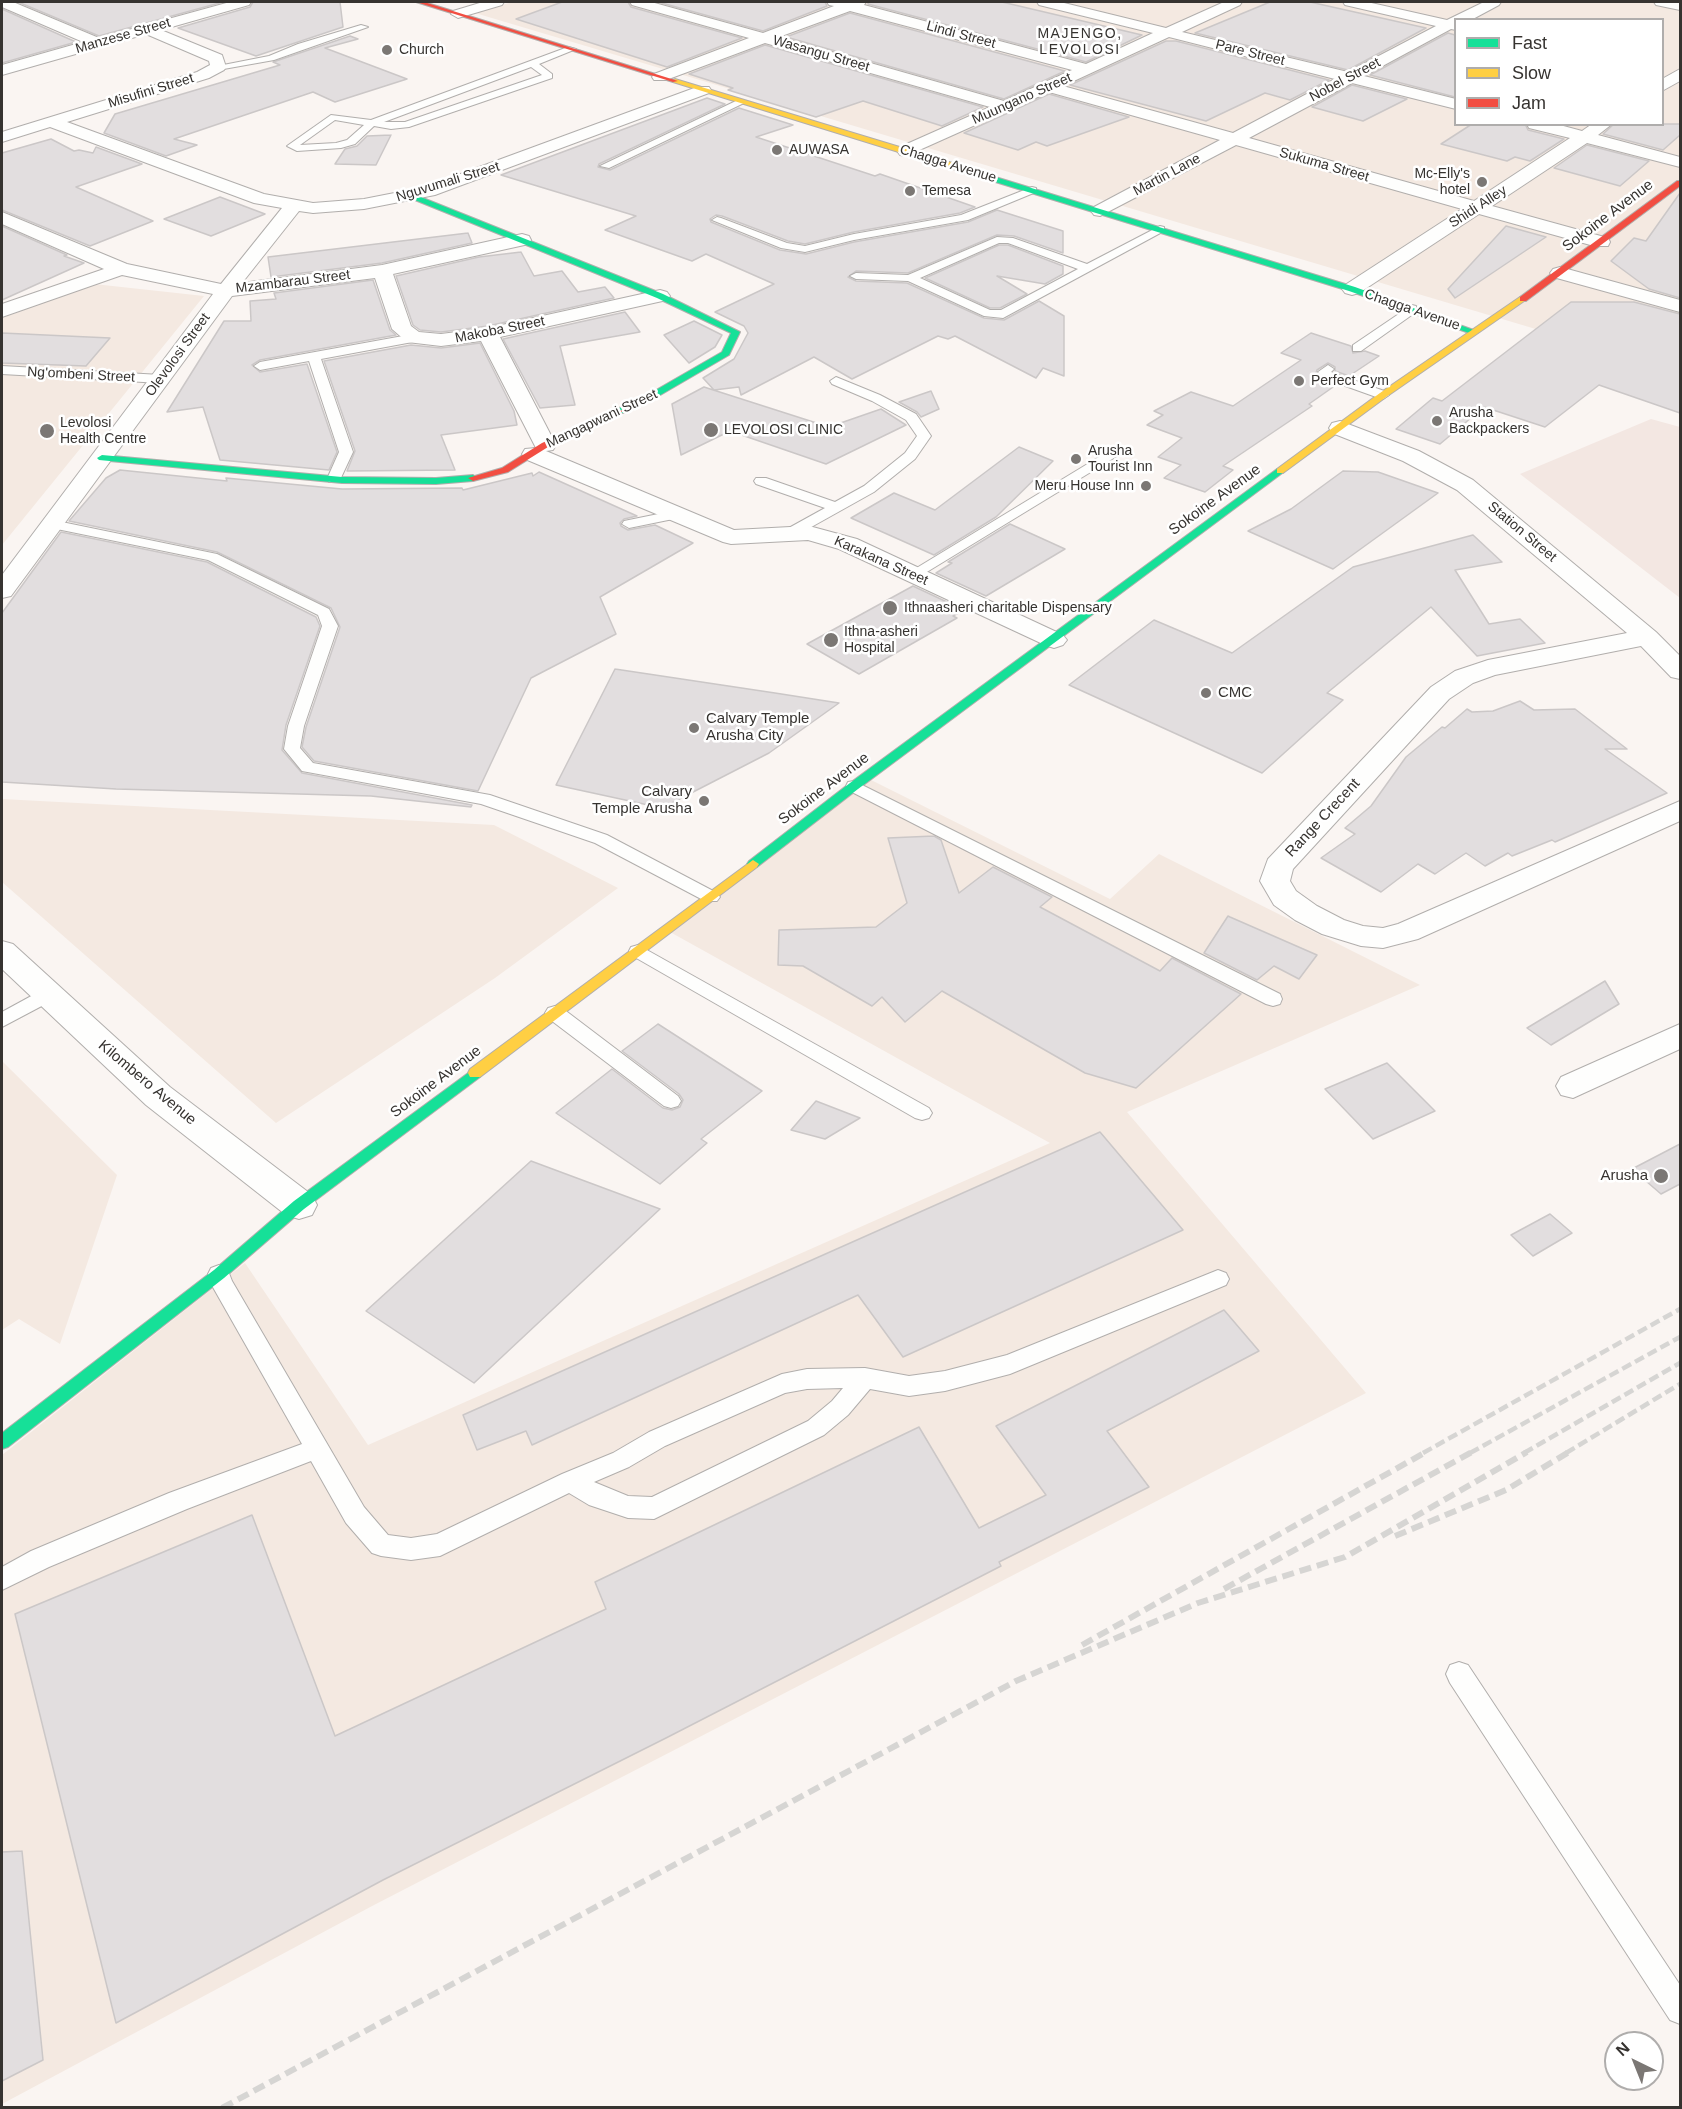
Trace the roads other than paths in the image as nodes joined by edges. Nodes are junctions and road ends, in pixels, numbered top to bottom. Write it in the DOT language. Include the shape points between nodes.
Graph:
graph roads {
  1 [pos="2,2"];
  2 [pos="244,2"];
  3 [pos="419,2"];
  4 [pos="497,2"];
  5 [pos="637,2"];
  6 [pos="1044,2"];
  7 [pos="1236,2"];
  8 [pos="1350,2"];
  9 [pos="1494,2"];
  10 [pos="1661,2"];
  11 [pos="847,3"];
  12 [pos="42,4"];
  13 [pos="1680,6"];
  14 [pos="20,10"];
  15 [pos="458,14"];
  16 [pos="1464,18"];
  17 [pos="1454,23"];
  18 [pos="1454,24"];
  19 [pos="364,27"];
  20 [pos="146,29"];
  21 [pos="1166,32"];
  22 [pos="765,37"];
  23 [pos="98,43"];
  24 [pos="571,49"];
  25 [pos="2,60"];
  26 [pos="26,63"];
  27 [pos="533,63"];
  28 [pos="219,67"];
  29 [pos="1088,69"];
  30 [pos="2,70"];
  31 [pos="660,77"];
  32 [pos="1348,77"];
  33 [pos="1048,87"];
  34 [pos="703,90"];
  35 [pos="741,102"];
  36 [pos="1454,104"];
  37 [pos="1005,106"];
  38 [pos="51,122"];
  39 [pos="372,123"];
  40 [pos="1543,126"];
  41 [pos="1601,126"];
  42 [pos="2,137"];
  43 [pos="1585,137"];
  44 [pos="1234,139"];
  45 [pos="906,151"];
  46 [pos="1680,162"];
  47 [pos="605,166"];
  48 [pos="1680,183"];
  49 [pos="1032,190"];
  50 [pos="413,196"];
  51 [pos="292,207"];
  52 [pos="1477,208"];
  53 [pos="1100,210"];
  54 [pos="3,220"];
  55 [pos="717,220"];
  56 [pos="1160,229"];
  57 [pos="522,240"];
  58 [pos="1601,242"];
  59 [pos="1087,268"];
  60 [pos="121,269"];
  61 [pos="381,271"];
  62 [pos="1560,273"];
  63 [pos="856,276"];
  64 [pos="910,278"];
  65 [pos="1352,289"];
  66 [pos="225,291"];
  67 [pos="660,296"];
  68 [pos="1680,306"];
  69 [pos="1412,309"];
  70 [pos="2,311"];
  71 [pos="1475,332"];
  72 [pos="488,334"];
  73 [pos="414,338"];
  74 [pos="1357,348"];
  75 [pos="314,357"];
  76 [pos="260,366"];
  77 [pos="1328,369"];
  78 [pos="2,370"];
  79 [pos="161,379"];
  80 [pos="836,381"];
  81 [pos="1383,395"];
  82 [pos="1340,428"];
  83 [pos="539,450"];
  84 [pos="1117,450"];
  85 [pos="102,458"];
  86 [pos="334,479"];
  87 [pos="760,481"];
  88 [pos="835,507"];
  89 [pos="673,515"];
  90 [pos="52,524"];
  91 [pos="629,524"];
  92 [pos="792,532"];
  93 [pos="912,575"];
  94 [pos="2,591"];
  95 [pos="1647,637"];
  96 [pos="1054,640"];
  97 [pos="1680,671"];
  98 [pos="854,786"];
  99 [pos="1680,810"];
  100 [pos="711,897"];
  101 [pos="638,951"];
  102 [pos="2,952"];
  103 [pos="46,995"];
  104 [pos="1273,999"];
  105 [pos="555,1013"];
  106 [pos="2,1020"];
  107 [pos="1680,1036"];
  108 [pos="1573,1086"];
  109 [pos="671,1101"];
  110 [pos="922,1113"];
  111 [pos="299,1204"];
  112 [pos="219,1274"];
  113 [pos="1218,1279"];
  114 [pos="865,1378"];
  115 [pos="2,1442"];
  116 [pos="318,1448"];
  117 [pos="570,1481"];
  118 [pos="2,1579"];
  119 [pos="1459,1674"];
  120 [pos="1680,2010"];
  1 -- 14 [label="street"];
  2 -- 20 [label="street, Manzese Street"];
  3 -- 15 [label="street, Chagga Avenue"];
  4 -- 15 [label="street"];
  5 -- 22 [label="street, Wasangu Street"];
  6 -- 21 [label="street, Pare Street"];
  7 -- 21 [label="street, Muungano Street"];
  8 -- 17 [label="street"];
  9 -- 16 [label="street, Nobel Street"];
  10 -- 13 [label="street"];
  11 -- 22 [label="street"];
  11 -- 29 [label="street, Lindi Street"];
  12 -- 14 [label="street"];
  14 -- 23 [label="street"];
  15 -- 24 [label="street, Chagga Avenue"];
  18 -- 32 [label="street, Nobel Street"];
  19 -- 28 [label="lane" via="271,58"];
  20 -- 23 [label="street, Manzese Street"];
  20 -- 28 [label="street, Misufini Street" via="216,58"];
  21 -- 29 [label="street, Muungano Street"];
  21 -- 32 [label="street, Pare Street"];
  22 -- 31 [label="street"];
  22 -- 37 [label="street, Wasangu Street"];
  23 -- 26 [label="street, Manzese Street"];
  24 -- 27 [label="lane"];
  24 -- 31 [label="street, Chagga Avenue"];
  25 -- 26 [label="street" via="13,58"];
  26 -- 30 [label="street, Manzese Street"];
  27 -- 39 [label="lane"];
  27 -- 39 [label="lane" via="549,76 405,125"];
  28 -- 38 [label="street, Misufini Street"];
  29 -- 33 [label="street, Muungano Street"];
  31 -- 34 [label="street, Chagga Avenue"];
  32 -- 36 [label="street, Pare Street"];
  32 -- 44 [label="street, Nobel Street"];
  33 -- 37 [label="street, Muungano Street"];
  33 -- 44 [label="street, Sukuma Street"];
  34 -- 35 [label="street, Chagga Avenue"];
  34 -- 50 [label="street, Nguvumali Street"];
  35 -- 45 [label="street, Chagga Avenue"];
  35 -- 47 [label="lane"];
  37 -- 45 [label="street, Muungano Street"];
  38 -- 42 [label="street, Misufini Street"];
  38 -- 51 [label="street, Nguvumali Street" via="239,192"];
  39 -- 39 [label="lane" via="351,142 337,146 292,146 334,117"];
  40 -- 43 [label="street"];
  41 -- 43 [label="street, Shidi Alley"];
  43 -- 46 [label="street"];
  43 -- 52 [label="street, Shidi Alley"];
  44 -- 52 [label="street, Sukuma Street"];
  44 -- 53 [label="street, Martin Lane"];
  45 -- 49 [label="street, Chagga Avenue"];
  48 -- 58 [label="street, Sokoine Avenue"];
  49 -- 53 [label="street, Chagga Avenue"];
  49 -- 55 [label="lane" via="964,218 805,249 785,246"];
  50 -- 51 [label="street, Nguvumali Street" via="343,206"];
  50 -- 57 [label="street, Mangapwani Street"];
  51 -- 66 [label="street, Olevolosi Street"];
  52 -- 58 [label="street, Sukuma Street"];
  52 -- 65 [label="street, Shidi Alley"];
  53 -- 56 [label="street, Chagga Avenue"];
  54 -- 60 [label="street, Mzambarau Street"];
  56 -- 59 [label="lane"];
  56 -- 65 [label="street, Chagga Avenue"];
  57 -- 61 [label="street, Mzambarau Street"];
  57 -- 67 [label="street, Mangapwani Street"];
  58 -- 62 [label="street, Sokoine Avenue"];
  59 -- 64 [label="lane" via="1017,242 998,240"];
  59 -- 64 [label="lane" via="1003,314 988,313"];
  60 -- 66 [label="street, Mzambarau Street"];
  60 -- 70 [label="street"];
  61 -- 66 [label="street, Mzambarau Street"];
  61 -- 73 [label="street" via="402,329"];
  62 -- 68 [label="street"];
  62 -- 71 [label="street, Sokoine Avenue"];
  63 -- 64 [label="lane"];
  65 -- 69 [label="street, Chagga Avenue"];
  66 -- 79 [label="street, Olevolosi Street"];
  67 -- 72 [label="street, Makoba Street"];
  67 -- 83 [label="street, Mangapwani Street" via="736,332 726,353 647,399"];
  69 -- 71 [label="street, Chagga Avenue"];
  69 -- 74 [label="lane"];
  71 -- 81 [label="street, Sokoine Avenue"];
  72 -- 73 [label="street, Makoba Street" via="441,340"];
  72 -- 83 [label="street"];
  73 -- 75 [label="lane"];
  75 -- 76 [label="lane"];
  75 -- 86 [label="lane" via="346,452"];
  77 -- 81 [label="lane" via="1324,372 1327,375"];
  78 -- 79 [label="lane, Ng'ombeni Street"];
  79 -- 85 [label="street, Olevolosi Street"];
  80 -- 88 [label="lane" via="911,417 924,436 910,456 869,489"];
  81 -- 82 [label="street, Sokoine Avenue"];
  82 -- 95 [label="street, Station Street" via="1411,456 1465,485"];
  82 -- 96 [label="street, Sokoine Avenue"];
  83 -- 86 [label="street, Mangapwani Street" via="505,470 470,479"];
  83 -- 89 [label="street, Karakana Street"];
  84 -- 93 [label="lane"];
  85 -- 86 [label="street, Mangapwani Street"];
  85 -- 90 [label="street, Olevolosi Street"];
  87 -- 88 [label="lane"];
  88 -- 92 [label="lane"];
  89 -- 91 [label="lane"];
  89 -- 92 [label="street, Karakana Street" via="731,537"];
  90 -- 94 [label="street, Olevolosi Street"];
  90 -- 100 [label="lane" via="212,557 324,612 330,626 296,726 292,750 308,767 484,799 601,839"];
  92 -- 93 [label="street, Karakana Street" via="848,544"];
  93 -- 96 [label="street, Karakana Street"];
  95 -- 97 [label="street, Station Street"];
  95 -- 99 [label="street, Range Crecent" via="1488,668 1464,677 1440,693 1279,866 1275,881 1285,898 1305,913 1361,936 1383,938 1407,933"];
  96 -- 98 [label="street, Sokoine Avenue"];
  98 -- 100 [label="street, Sokoine Avenue"];
  98 -- 104 [label="lane"];
  100 -- 101 [label="street, Sokoine Avenue"];
  101 -- 105 [label="street, Sokoine Avenue"];
  101 -- 110 [label="lane"];
  102 -- 103 [label="street, Kilombero Avenue"];
  103 -- 106 [label="lane"];
  103 -- 111 [label="street, Kilombero Avenue" via="158,1095"];
  105 -- 109 [label="lane"];
  105 -- 111 [label="street, Sokoine Avenue"];
  107 -- 108 [label="street"];
  111 -- 112 [label="street, Sokoine Avenue"];
  112 -- 115 [label="street, Sokoine Avenue"];
  112 -- 116 [label="lane"];
  113 -- 114 [label="lane" via="1010,1364 909,1386"];
  114 -- 117 [label="lane" via="807,1379 782,1384"];
  114 -- 117 [label="lane" via="840,1408 816,1428 654,1508 628,1507 598,1497"];
  116 -- 117 [label="lane" via="355,1515 381,1545 411,1549 440,1545"];
  116 -- 118 [label="lane" via="40,1559"];
  119 -- 120 [label="lane"];
}
